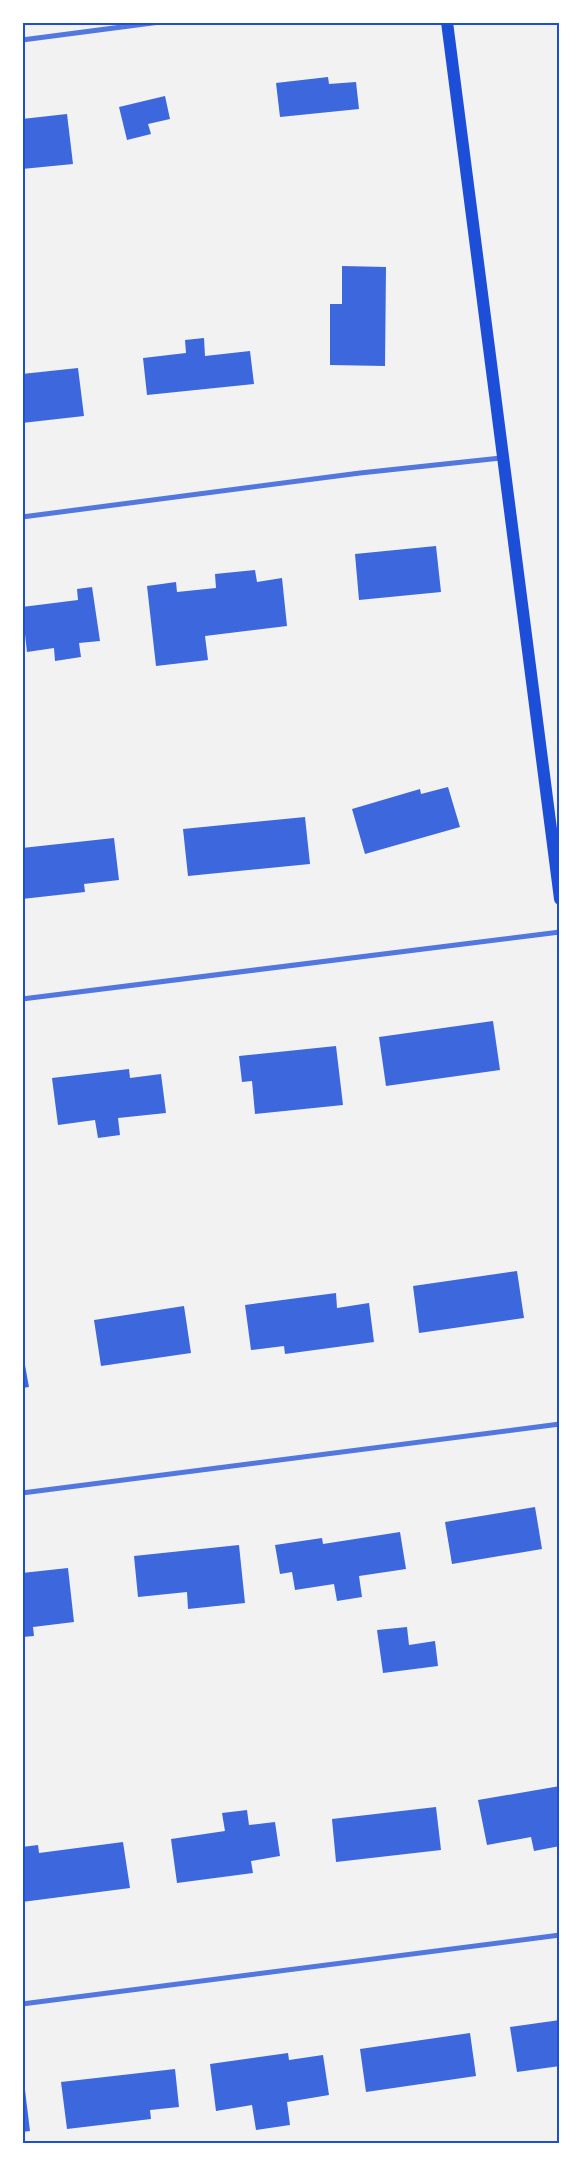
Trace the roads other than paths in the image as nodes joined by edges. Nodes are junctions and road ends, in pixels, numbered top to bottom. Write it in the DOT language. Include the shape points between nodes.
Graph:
graph roads {
  1 [pos="160,22"];
  2 [pos="447,22"];
  3 [pos="22,40"];
  4 [pos="501,458"];
  5 [pos="22,517"];
  6 [pos="560,899"];
  7 [pos="560,932"];
  8 [pos="22,1000"];
  9 [pos="560,1424"];
  10 [pos="22,1493"];
  11 [pos="560,1935"];
  12 [pos="22,2004"];
  1 -- 3 [label="street"];
  2 -- 4 [label="main road"];
  4 -- 5 [label="street"];
  4 -- 6 [label="main road"];
  7 -- 8 [label="street"];
  9 -- 10 [label="street"];
  11 -- 12 [label="street"];
}
